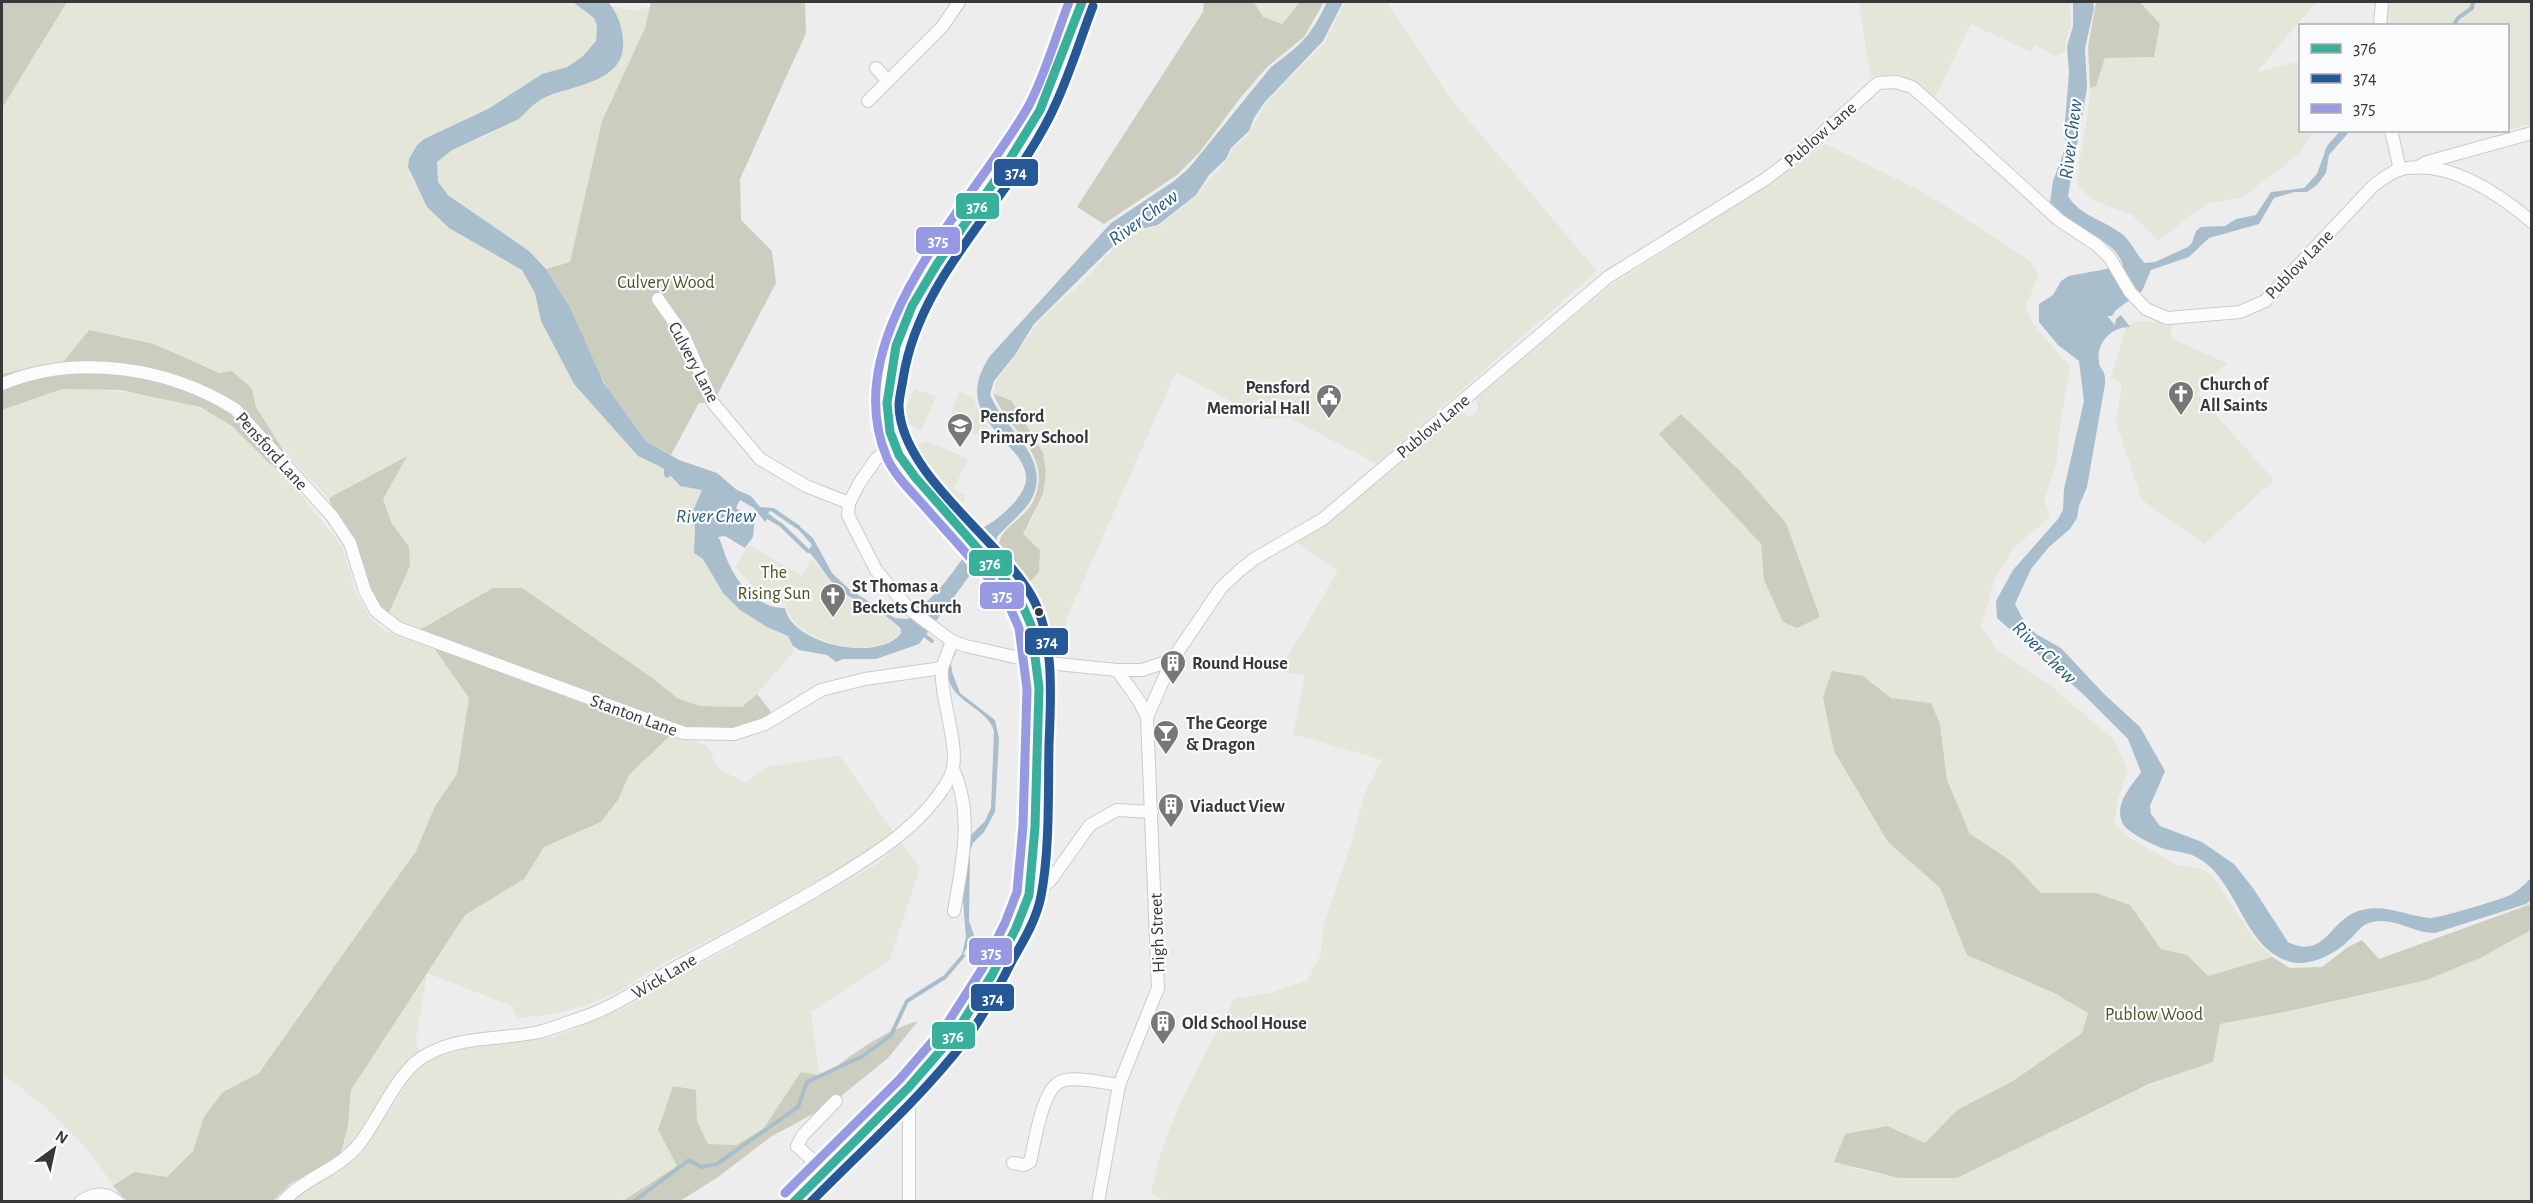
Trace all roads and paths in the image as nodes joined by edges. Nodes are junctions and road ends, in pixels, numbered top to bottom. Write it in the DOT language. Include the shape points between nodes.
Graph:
graph roads {
  1 [pos="959,2"];
  2 [pos="1082,2"];
  3 [pos="2382,2"];
  4 [pos="2380,24"];
  5 [pos="876,68"];
  6 [pos="888,81"];
  7 [pos="868,101"];
  8 [pos="2391,132"];
  9 [pos="2532,133"];
  10 [pos="2416,168"];
  11 [pos="2400,170"];
  12 [pos="2532,222"];
  13 [pos="658,299"];
  14 [pos="2,384"];
  15 [pos="894,444"];
  16 [pos="849,503"];
  17 [pos="952,641"];
  18 [pos="436,643"];
  19 [pos="1172,660"];
  20 [pos="1037,662"];
  21 [pos="942,668"];
  22 [pos="1117,670"];
  23 [pos="1147,717"];
  24 [pos="953,769"];
  25 [pos="1152,812"];
  26 [pos="1029,895"];
  27 [pos="954,911"];
  28 [pos="1119,1085"];
  29 [pos="909,1087"];
  30 [pos="836,1101"];
  31 [pos="1013,1164"];
  32 [pos="824,1171"];
  33 [pos="80,1202"];
  34 [pos="118,1202"];
  35 [pos="283,1202"];
  36 [pos="793,1202"];
  37 [pos="909,1202"];
  38 [pos="1098,1202"];
  1 -- 6 [label="street" via="942,27"];
  2 -- 15 [label="highway" via="1041,110 937,264 907,318 896,346 889,389 888,423"];
  3 -- 4 [label="street"];
  5 -- 6 [label="street"];
  6 -- 7 [label="street"];
  8 -- 11 [label="street"];
  9 -- 10 [label="street"];
  10 -- 11 [label="street, Publow Lane"];
  10 -- 12 [label="street, Publow Lane" via="2476,182 2501,196"];
  11 -- 19 [label="street, Publow Lane" via="2373,186 2265,301 2240,312 2167,318 2146,309 2097,245 2059,220 1912,87 1896,82 1878,83 1805,150 1764,180 1608,277 1323,519 1239,571 1221,588"];
  13 -- 16 [label="street, Culvery Lane" via="684,336 713,403 760,459 806,486"];
  14 -- 18 [label="street, Pensford Lane" via="52,370 103,367 143,371 216,397 235,409 332,516 350,543 364,591 376,611 398,628"];
  15 -- 16 [label="street" via="876,459"];
  15 -- 20 [label="highway" via="907,467 1015,593 1027,615"];
  16 -- 17 [label="street" via="853,528 876,570 909,609"];
  17 -- 20 [label="street"];
  17 -- 21 [label="street"];
  18 -- 21 [label="street, Stanton Lane" via="684,733 734,734 765,724 821,690"];
  19 -- 22 [label="street" via="1142,669"];
  19 -- 23 [label="street, High Street"];
  20 -- 22 [label="street"];
  20 -- 26 [label="highway" via="1038,748"];
  21 -- 24 [label="street"];
  22 -- 23 [label="street"];
  23 -- 25 [label="street, High Street"];
  24 -- 27 [label="street" via="962,792 965,830"];
  24 -- 35 [label="street, Wick Lane" via="927,808 875,855 654,979 619,1003 540,1032 464,1041 414,1062 359,1144 338,1166 292,1192"];
  25 -- 26 [label="street" via="1117,810 1089,825 1050,881"];
  25 -- 28 [label="street, High Street" via="1158,988"];
  26 -- 29 [label="highway" via="976,1002"];
  28 -- 31 [label="street" via="1064,1080 1053,1085 1030,1162 1024,1166"];
  28 -- 38 [label="street, High Street"];
  29 -- 32 [label="highway"];
  29 -- 37 [label="street"];
  30 -- 32 [label="street" via="797,1146"];
  32 -- 36 [label="highway"];
  33 -- 34 [label="street" via="91,1194 103,1194"];
}
